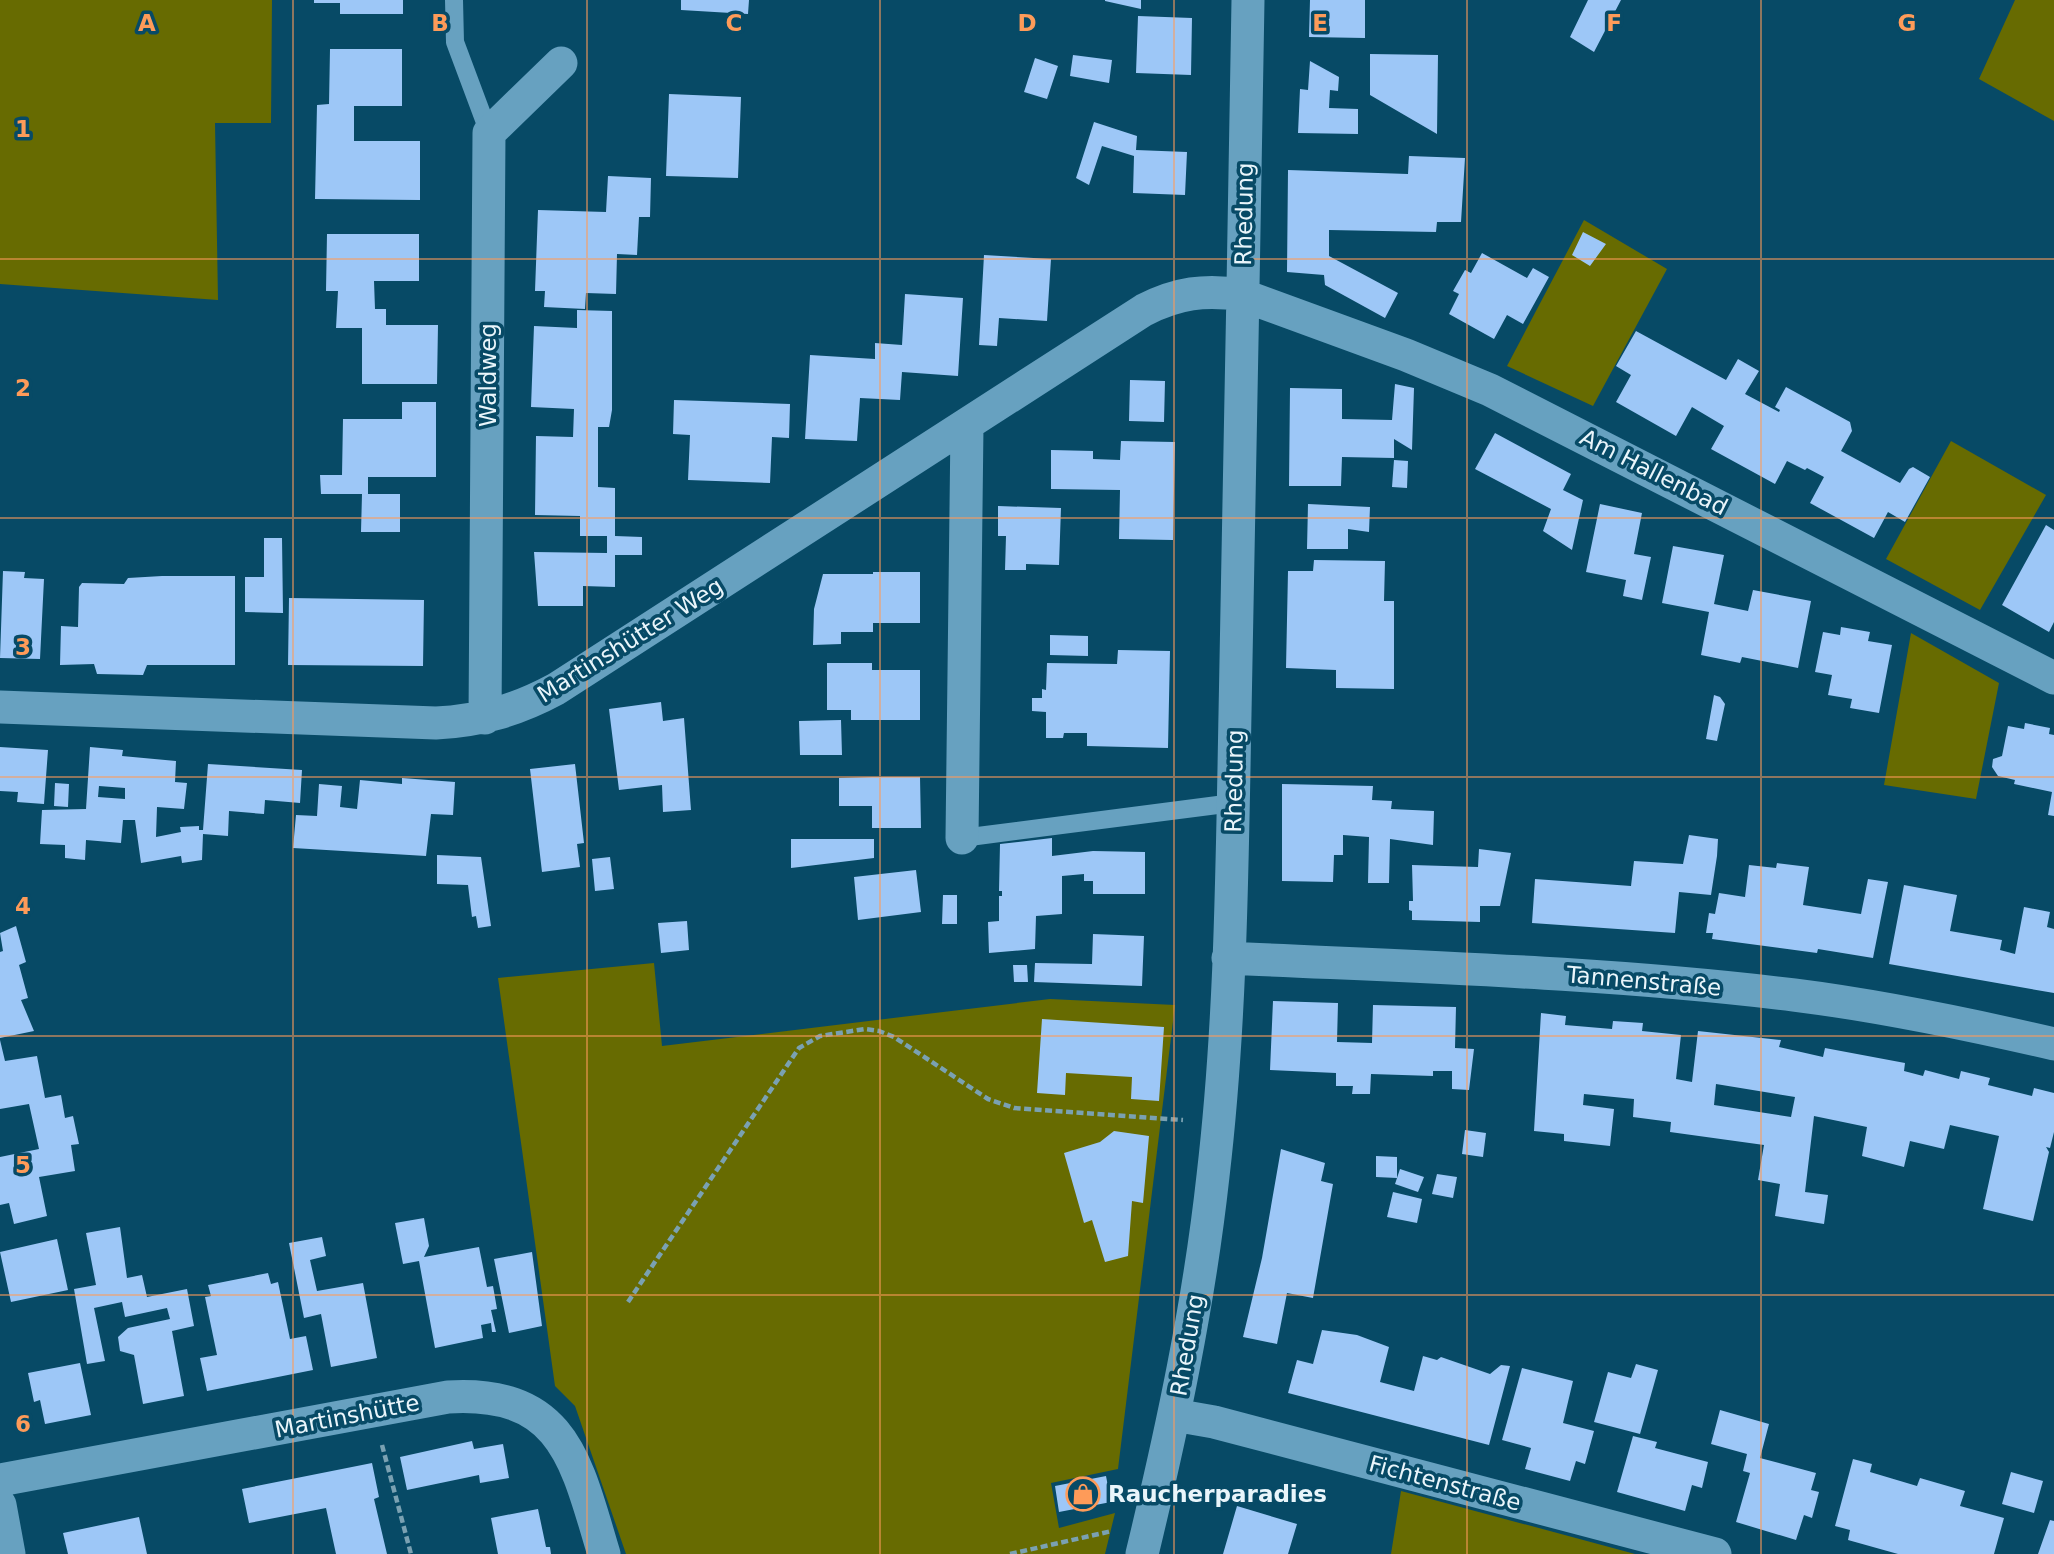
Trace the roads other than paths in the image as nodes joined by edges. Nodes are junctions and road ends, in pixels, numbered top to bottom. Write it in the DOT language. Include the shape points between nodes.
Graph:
graph roads {
  1 [pos="454,0"];
  2 [pos="1248,0"];
  3 [pos="561,62"];
  4 [pos="489,133"];
  5 [pos="1242,295"];
  6 [pos="967,426"];
  7 [pos="2054,678"];
  8 [pos="0,707"];
  9 [pos="485,718"];
  10 [pos="1233,803"];
  11 [pos="962,838"];
  12 [pos="1228,958"];
  13 [pos="2054,1044"];
  14 [pos="1174,1415"];
  15 [pos="0,1480"];
  16 [pos="0,1505"];
  17 [pos="9,1554"];
  18 [pos="604,1554"];
  19 [pos="1142,1554"];
  20 [pos="1715,1554"];
  1 -- 4 [label="lane" via="455,42"];
  2 -- 5 [label="street, Rhedung"];
  3 -- 4 [label="street"];
  4 -- 9 [label="street, Waldweg"];
  5 -- 6 [label="street, Martinshütter Weg" via="1201,291 1165,299"];
  5 -- 7 [label="street, Am Hallenbad" via="1490,390"];
  5 -- 10 [label="street, Rhedung"];
  6 -- 9 [label="street, Martinshütter Weg" via="556,689"];
  6 -- 11 [label="street"];
  8 -- 9 [label="street, Martinshütter Weg" via="429,722"];
  10 -- 11 [label="lane"];
  10 -- 12 [label="street, Rhedung"];
  12 -- 13 [label="street, Tannenstraße" via="1488,969 1782,993"];
  12 -- 14 [label="street, Rhedung" via="1218,1122 1202,1261"];
  14 -- 19 [label="street, Rhedung"];
  14 -- 20 [label="street, Fichtenstraße"];
  15 -- 18 [label="street, Martinshütte" via="471,1395 513,1403 550,1425 575,1462"];
  16 -- 17 [label="street"];
}
